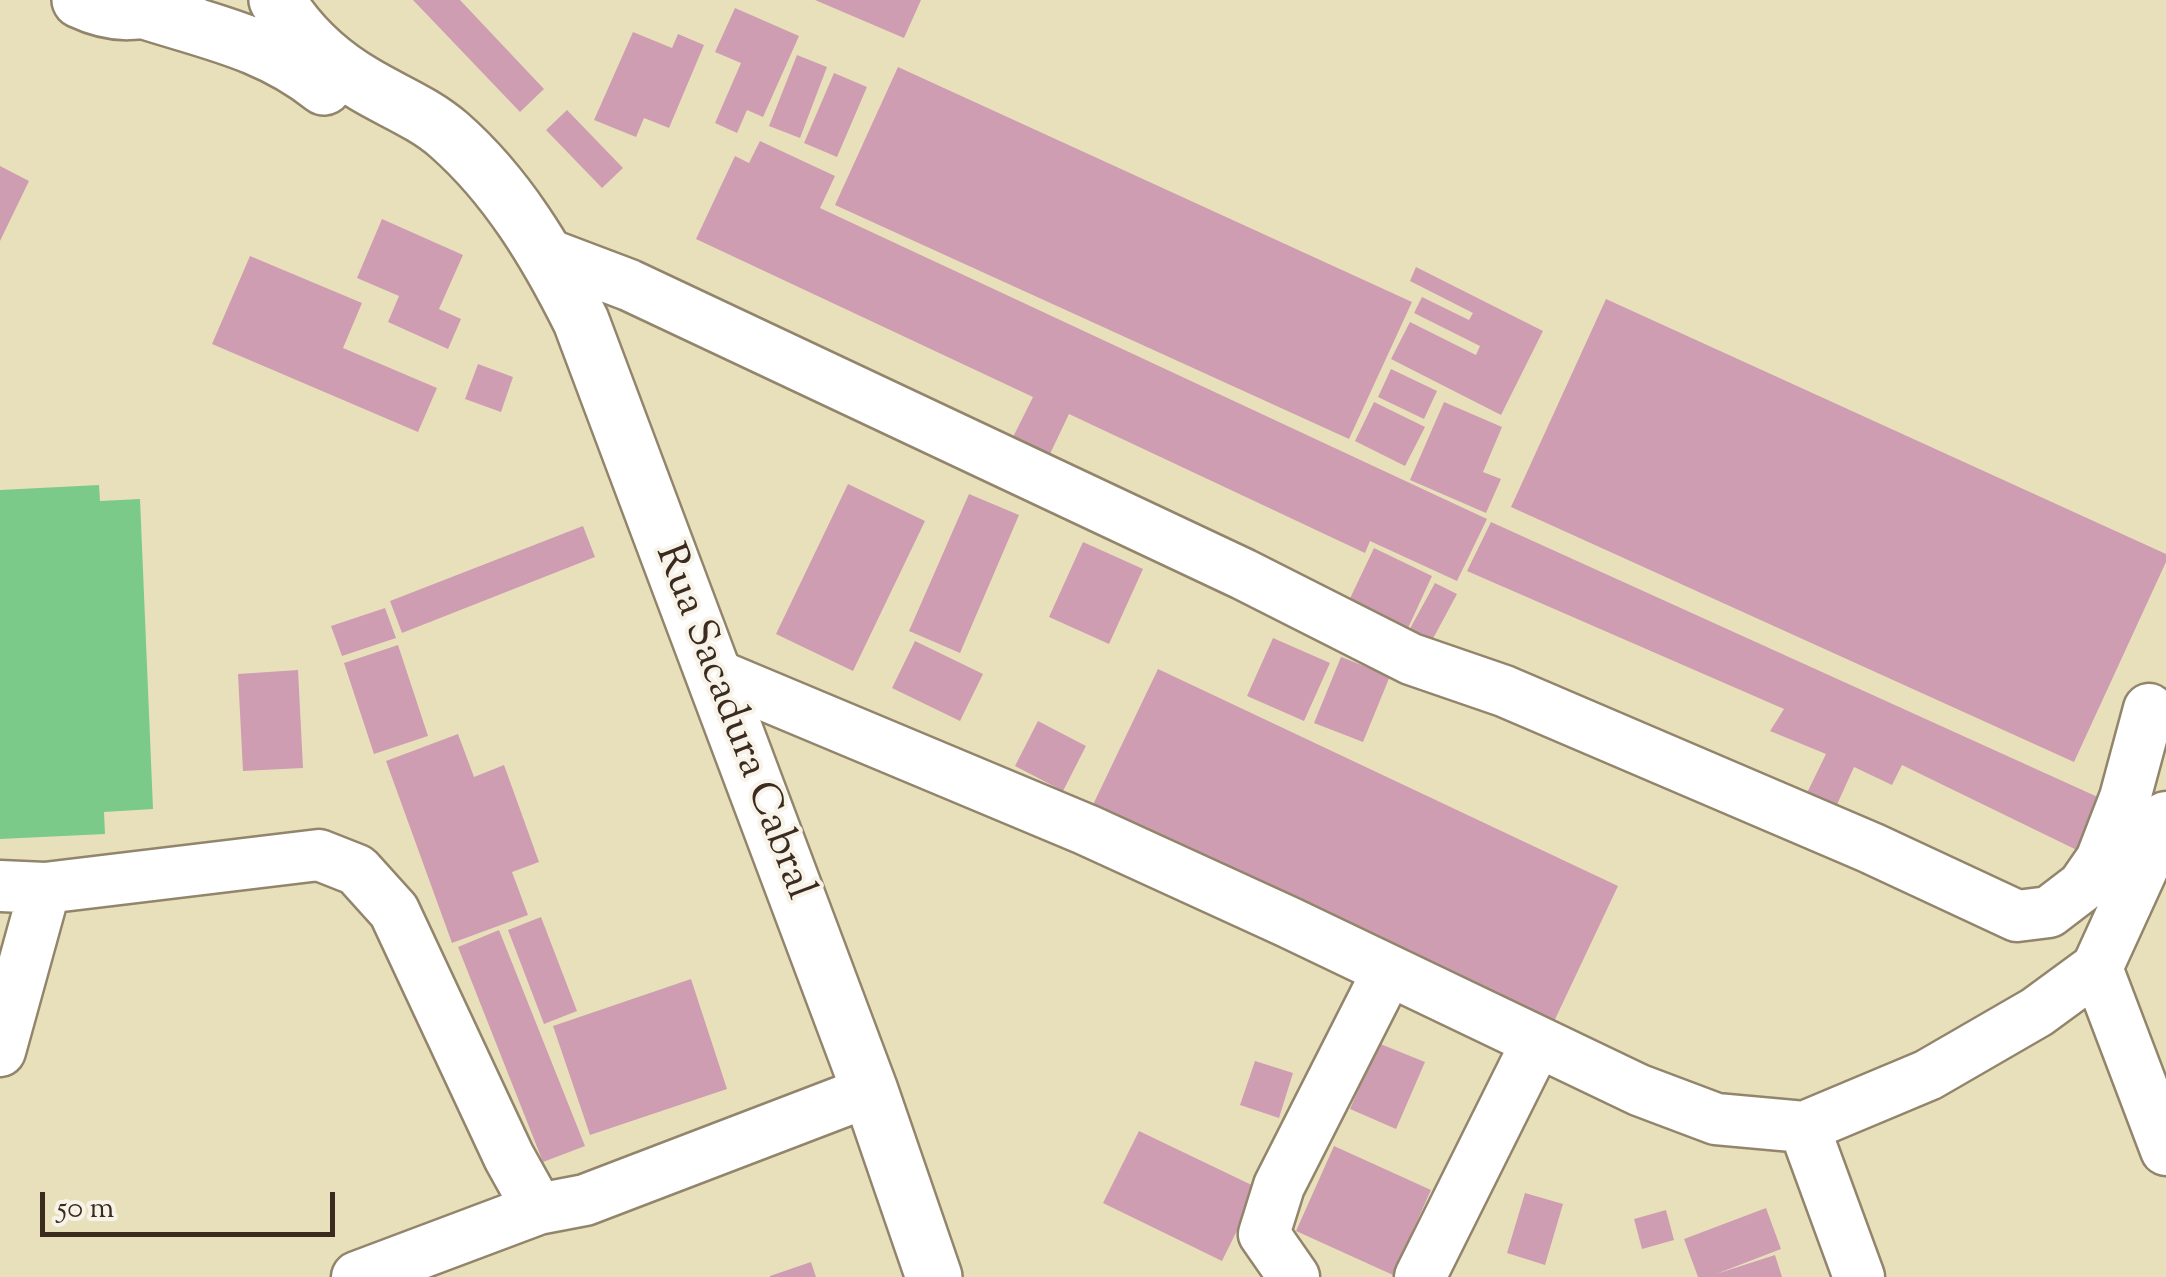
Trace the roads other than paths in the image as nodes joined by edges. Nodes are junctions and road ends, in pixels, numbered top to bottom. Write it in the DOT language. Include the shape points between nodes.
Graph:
graph roads {
  1 [pos="80,0"];
  2 [pos="277,0"];
  3 [pos="161,6"];
  4 [pos="495,184"];
  5 [pos="547,254"];
  6 [pos="712,673"];
  7 [pos="2149,710"];
  8 [pos="2166,817"];
  9 [pos="23,887"];
  10 [pos="2097,968"];
  11 [pos="1388,971"];
  12 [pos="1536,1044"];
  13 [pos="0,1051"];
  14 [pos="870,1091"];
  15 [pos="1804,1128"];
  16 [pos="2166,1150"];
  17 [pos="538,1210"];
  18 [pos="357,1277"];
  19 [pos="934,1277"];
  20 [pos="1294,1277"];
  21 [pos="1420,1277"];
  22 [pos="1859,1277"];
  1 -- 3 [label="main road" via="106,12"];
  2 -- 4 [label="main road, Rua Sacadura Cabral" via="316,51 448,134"];
  3 -- 4 [label="main road" via="283,57 398,140"];
  4 -- 5 [label="main road, Rua Sacadura Cabral"];
  5 -- 6 [label="main road, Rua Sacadura Cabral" via="581,320"];
  5 -- 7 [label="lane" via="629,285 1412,659 1504,691 2017,916 2050,912 2084,886 2101,860"];
  6 -- 11 [label="lane" via="1087,830"];
  6 -- 14 [label="main road, Rua Sacadura Cabral"];
  8 -- 10 [label="lane"];
  9 -- 13 [label="lane"];
  9 -- 17 [label="lane" via="319,854 357,870 394,911"];
  10 -- 15 [label="lane" via="2038,1012 1928,1075"];
  10 -- 16 [label="lane"];
  11 -- 12 [label="lane"];
  11 -- 20 [label="lane" via="1279,1186 1264,1234"];
  12 -- 15 [label="lane" via="1716,1119"];
  12 -- 21 [label="lane"];
  14 -- 17 [label="lane" via="585,1200"];
  14 -- 19 [label="main road, Rua Sacadura Cabral"];
  15 -- 22 [label="lane"];
  17 -- 18 [label="lane"];
}
